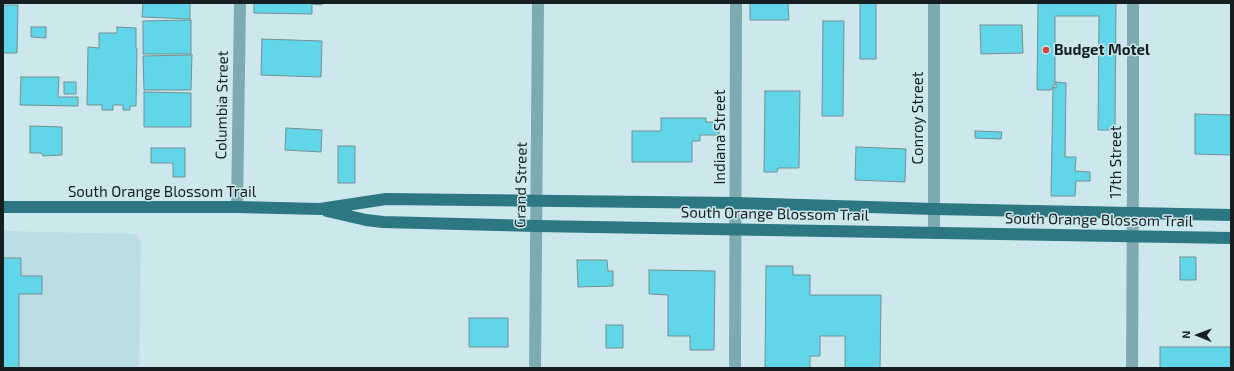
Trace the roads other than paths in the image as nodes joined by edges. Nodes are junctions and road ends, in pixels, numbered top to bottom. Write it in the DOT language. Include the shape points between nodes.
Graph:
graph roads {
  1 [pos="240,3"];
  2 [pos="538,3"];
  3 [pos="736,3"];
  4 [pos="934,3"];
  5 [pos="1133,3"];
  6 [pos="537,202"];
  7 [pos="736,203"];
  8 [pos="3,207"];
  9 [pos="237,207"];
  10 [pos="320,209"];
  11 [pos="934,209"];
  12 [pos="1132,213"];
  13 [pos="1231,214"];
  14 [pos="536,226"];
  15 [pos="736,229"];
  16 [pos="934,233"];
  17 [pos="1132,236"];
  18 [pos="1231,238"];
  19 [pos="535,368"];
  20 [pos="735,368"];
  21 [pos="1132,368"];
  1 -- 9 [label="street, Columbia Street"];
  2 -- 6 [label="street, Grand Street"];
  3 -- 7 [label="street, Indiana Street"];
  4 -- 11 [label="street, Conroy Street"];
  5 -- 12 [label="street, 17th Street"];
  6 -- 7 [label="main road, South Orange Blossom Trail"];
  6 -- 10 [label="main road, South Orange Blossom Trail" via="386,199"];
  6 -- 14 [label="street, Grand Street"];
  7 -- 11 [label="main road, South Orange Blossom Trail"];
  7 -- 15 [label="street, Indiana Street"];
  8 -- 9 [label="main road, South Orange Blossom Trail"];
  9 -- 10 [label="main road, South Orange Blossom Trail"];
  10 -- 14 [label="main road, South Orange Blossom Trail" via="383,222"];
  11 -- 12 [label="main road, South Orange Blossom Trail"];
  11 -- 16 [label="street, Conroy Street"];
  12 -- 13 [label="main road, South Orange Blossom Trail"];
  12 -- 17 [label="street, 17th Street"];
  14 -- 15 [label="main road, South Orange Blossom Trail"];
  14 -- 19 [label="street, Grand Street"];
  15 -- 16 [label="main road, South Orange Blossom Trail"];
  15 -- 20 [label="street, Indiana Street"];
  16 -- 17 [label="main road, South Orange Blossom Trail"];
  17 -- 18 [label="main road, South Orange Blossom Trail"];
  17 -- 21 [label="street, 17th Street"];
}
